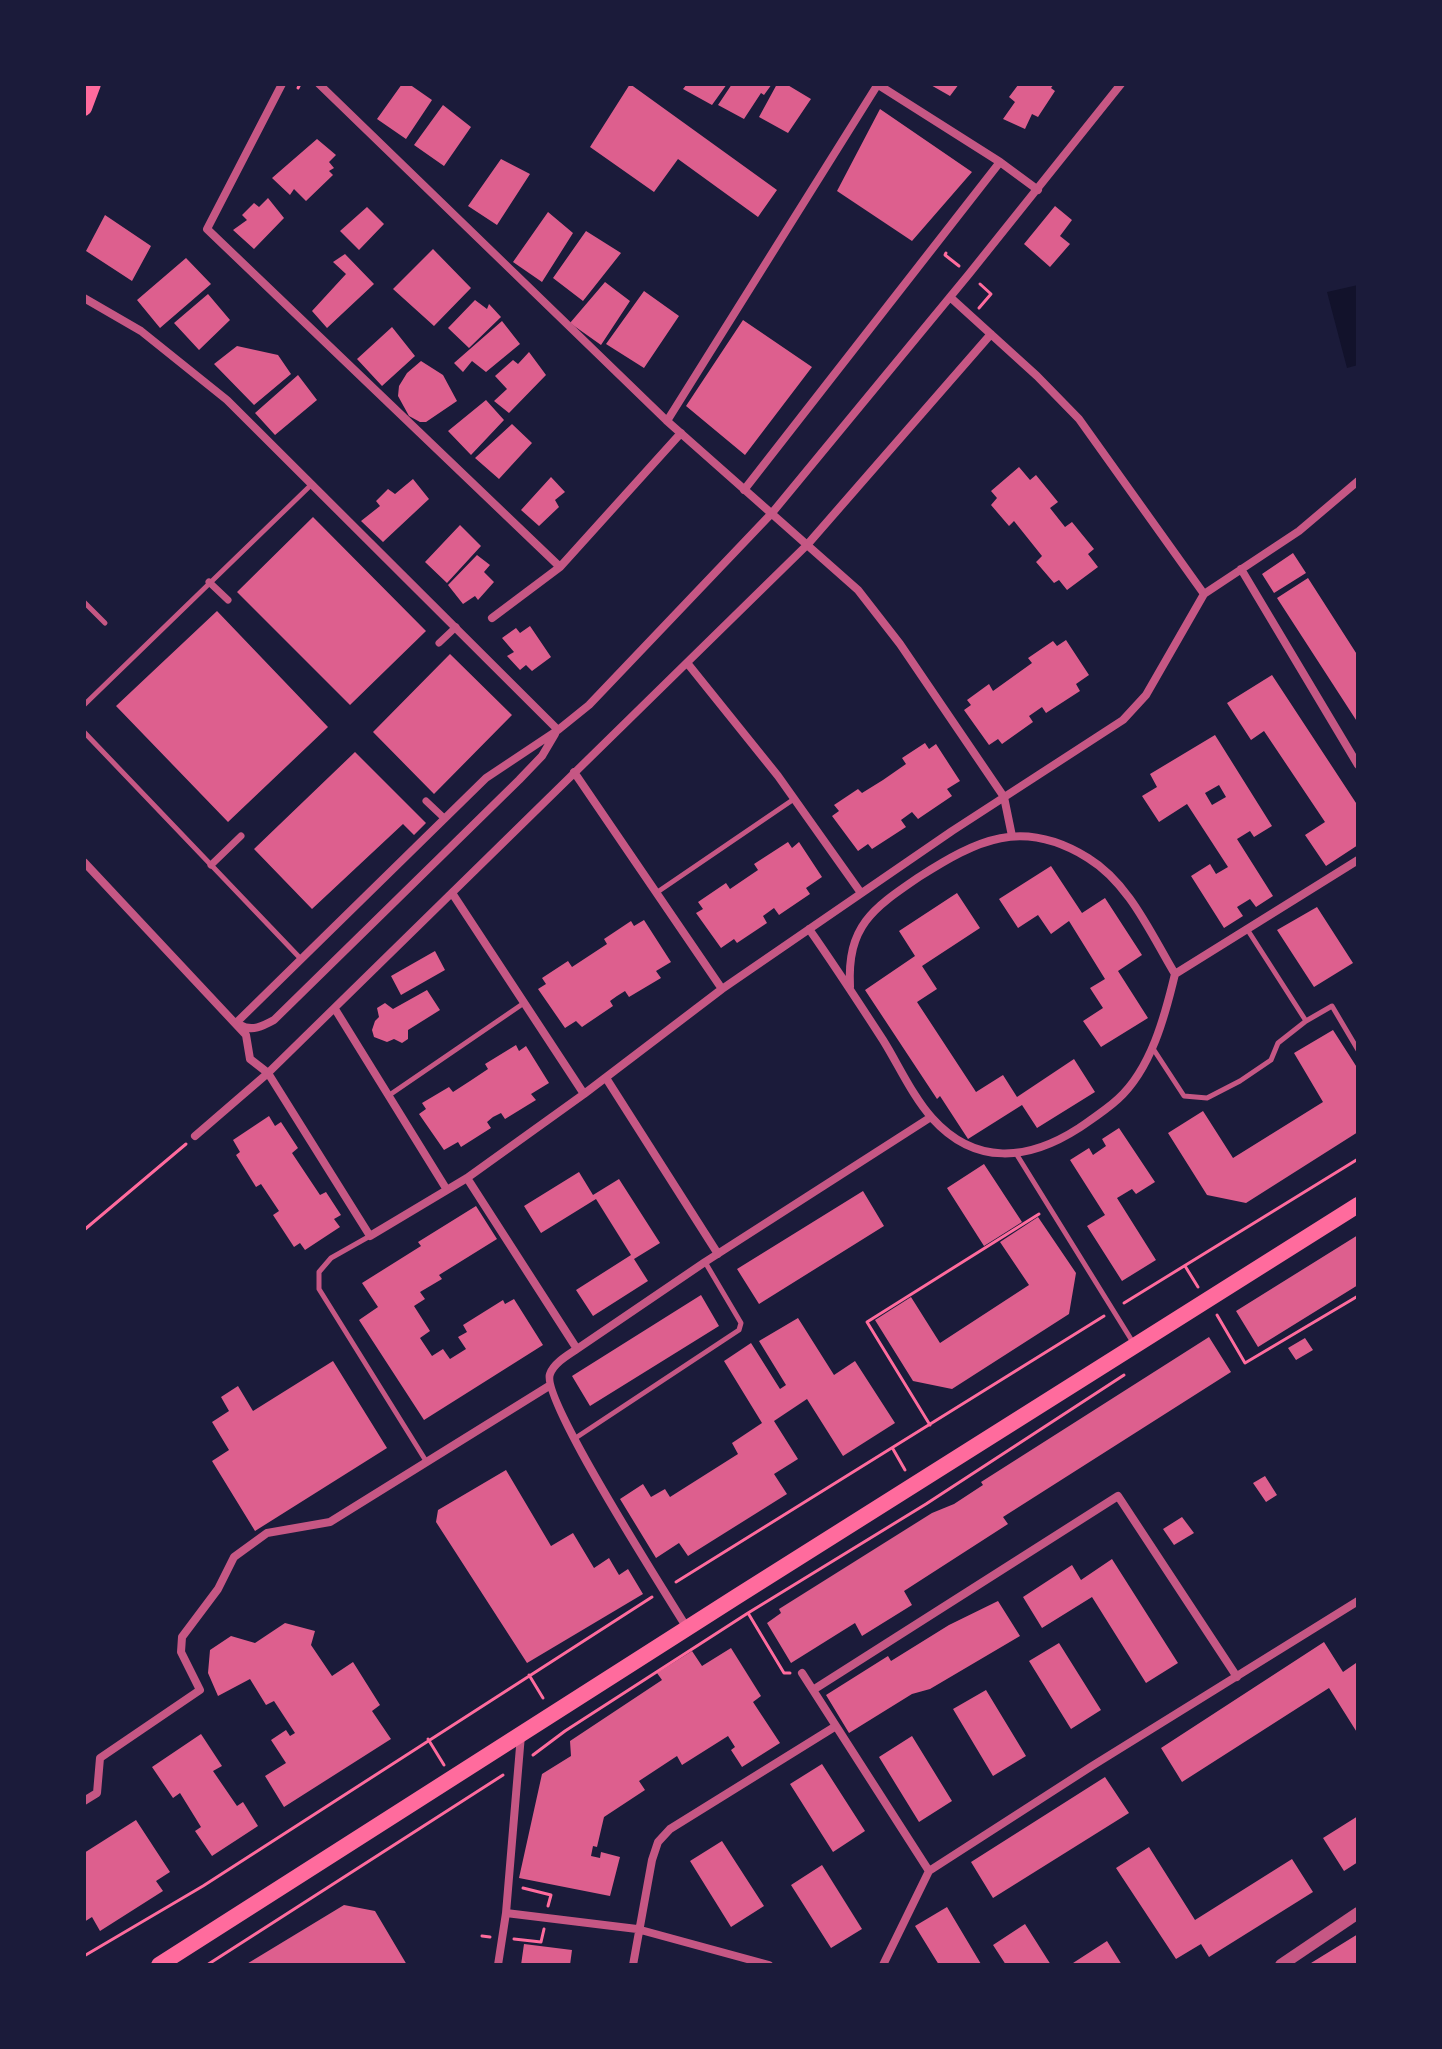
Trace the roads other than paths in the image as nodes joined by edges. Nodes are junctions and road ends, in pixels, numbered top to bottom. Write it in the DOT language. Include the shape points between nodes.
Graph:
graph roads {
  1 [pos="93,84"];
  2 [pos="282,84"];
  3 [pos="319,84"];
  4 [pos="879,84"];
  5 [pos="1121,84"];
  6 [pos="84,108"];
  7 [pos="1000,162"];
  8 [pos="1038,190"];
  9 [pos="950,297"];
  10 [pos="84,298"];
  11 [pos="991,334"];
  12 [pos="667,421"];
  13 [pos="681,433"];
  14 [pos="1358,481"];
  15 [pos="313,484"];
  16 [pos="744,490"];
  17 [pos="772,513"];
  18 [pos="807,545"];
  19 [pos="560,567"];
  20 [pos="1241,569"];
  21 [pos="209,582"];
  22 [pos="1204,594"];
  23 [pos="228,600"];
  24 [pos="84,602"];
  25 [pos="492,618"];
  26 [pos="105,623"];
  27 [pos="456,627"];
  28 [pos="439,643"];
  29 [pos="688,664"];
  30 [pos="84,705"];
  31 [pos="558,730"];
  32 [pos="84,732"];
  33 [pos="1358,765"];
  34 [pos="574,772"];
  35 [pos="1004,797"];
  36 [pos="794,799"];
  37 [pos="426,801"];
  38 [pos="444,818"];
  39 [pos="241,836"];
  40 [pos="1012,836"];
  41 [pos="1358,860"];
  42 [pos="84,862"];
  43 [pos="211,865"];
  44 [pos="452,893"];
  45 [pos="861,893"];
  46 [pos="656,894"];
  47 [pos="809,929"];
  48 [pos="1247,929"];
  49 [pos="300,958"];
  50 [pos="1175,974"];
  51 [pos="850,987"];
  52 [pos="722,989"];
  53 [pos="524,1003"];
  54 [pos="335,1009"];
  55 [pos="1306,1021"];
  56 [pos="236,1023"];
  57 [pos="1152,1047"];
  58 [pos="1358,1050"];
  59 [pos="268,1073"];
  60 [pos="606,1078"];
  61 [pos="584,1094"];
  62 [pos="388,1096"];
  63 [pos="931,1117"];
  64 [pos="195,1136"];
  65 [pos="1017,1155"];
  66 [pos="467,1178"];
  67 [pos="447,1190"];
  68 [pos="1358,1205"];
  69 [pos="370,1236"];
  70 [pos="718,1254"];
  71 [pos="705,1262"];
  72 [pos="1135,1345"];
  73 [pos="577,1349"];
  74 [pos="549,1386"];
  75 [pos="574,1439"];
  76 [pos="426,1461"];
  77 [pos="1358,1601"];
  78 [pos="687,1628"];
  79 [pos="802,1673"];
  80 [pos="1237,1677"];
  81 [pos="813,1690"];
  82 [pos="836,1726"];
  83 [pos="521,1733"];
  84 [pos="84,1801"];
  85 [pos="929,1871"];
  86 [pos="506,1913"];
  87 [pos="1358,1913"];
  88 [pos="637,1929"];
  89 [pos="159,1965"];
  90 [pos="498,1965"];
  91 [pos="633,1965"];
  92 [pos="769,1965"];
  93 [pos="883,1965"];
  94 [pos="1281,1965"];
  1 -- 6 [label="main road"];
  2 -- 19 [label="street" via="207,229"];
  3 -- 12 [label="street"];
  4 -- 7 [label="street"];
  4 -- 12 [label="street"];
  5 -- 8 [label="street"];
  7 -- 8 [label="street"];
  7 -- 16 [label="street"];
  8 -- 9 [label="street"];
  9 -- 11 [label="street"];
  9 -- 17 [label="street"];
  10 -- 15 [label="street" via="141,331 197,373"];
  11 -- 18 [label="street"];
  11 -- 22 [label="street" via="1079,419"];
  12 -- 13 [label="street"];
  13 -- 16 [label="street"];
  13 -- 19 [label="street"];
  14 -- 20 [label="street" via="1299,531"];
  15 -- 21 [label="lane"];
  15 -- 27 [label="street"];
  16 -- 17 [label="street"];
  17 -- 18 [label="street"];
  17 -- 31 [label="street" via="589,705"];
  18 -- 29 [label="street"];
  18 -- 35 [label="street" via="858,590"];
  19 -- 25 [label="street"];
  20 -- 22 [label="street"];
  20 -- 33 [label="street"];
  21 -- 23 [label="street"];
  21 -- 30 [label="lane"];
  22 -- 35 [label="street" via="1146,695 1123,720"];
  24 -- 26 [label="lane"];
  27 -- 28 [label="street"];
  27 -- 31 [label="street"];
  29 -- 34 [label="street"];
  29 -- 36 [label="street"];
  31 -- 38 [label="street" via="486,778"];
  31 -- 56 [label="street" via="519,780 274,1020 247,1029"];
  32 -- 43 [label="lane"];
  34 -- 44 [label="street"];
  34 -- 46 [label="street"];
  35 -- 40 [label="street"];
  35 -- 45 [label="street"];
  36 -- 45 [label="street"];
  36 -- 46 [label="lane"];
  37 -- 38 [label="street"];
  38 -- 49 [label="street"];
  39 -- 43 [label="street"];
  40 -- 50 [label="street" via="1062,846 1111,877"];
  40 -- 51 [label="street" via="969,846 876,908 848,960"];
  41 -- 48 [label="street"];
  42 -- 56 [label="street"];
  43 -- 49 [label="lane"];
  44 -- 53 [label="street"];
  44 -- 54 [label="street"];
  45 -- 47 [label="street"];
  46 -- 52 [label="street"];
  47 -- 51 [label="street"];
  47 -- 52 [label="street"];
  48 -- 50 [label="street"];
  48 -- 55 [label="lane"];
  49 -- 56 [label="street"];
  50 -- 57 [label="street"];
  51 -- 63 [label="street"];
  52 -- 60 [label="street"];
  53 -- 61 [label="street"];
  53 -- 62 [label="lane"];
  54 -- 59 [label="street"];
  54 -- 62 [label="street"];
  55 -- 57 [label="lane" via="1278,1043 1271,1060 1207,1098 1184,1096"];
  55 -- 58 [label="lane" via="1332,1006"];
  56 -- 59 [label="street" via="246,1035 250,1059"];
  57 -- 65 [label="street" via="1138,1076 1119,1098 1061,1140"];
  59 -- 64 [label="street"];
  59 -- 69 [label="street"];
  60 -- 61 [label="street"];
  60 -- 70 [label="street"];
  61 -- 66 [label="street"];
  62 -- 67 [label="street"];
  63 -- 65 [label="street" via="958,1140 984,1152"];
  63 -- 70 [label="street"];
  65 -- 72 [label="lane"];
  66 -- 67 [label="street"];
  66 -- 73 [label="street"];
  67 -- 69 [label="street"];
  68 -- 72 [label="main road"];
  69 -- 76 [label="lane" via="331,1258 319,1272 319,1289"];
  70 -- 71 [label="street"];
  71 -- 73 [label="street"];
  71 -- 75 [label="lane" via="741,1323 739,1330"];
  72 -- 78 [label="main road"];
  73 -- 74 [label="street" via="558,1362"];
  74 -- 75 [label="street"];
  74 -- 76 [label="street"];
  75 -- 78 [label="street"];
  76 -- 84 [label="street" via="330,1522 267,1533 234,1557 218,1589 182,1637 181,1652 200,1690 100,1758 97,1793"];
  77 -- 80 [label="street"];
  78 -- 83 [label="main road"];
  79 -- 81 [label="street"];
  80 -- 81 [label="street" via="1118,1496"];
  80 -- 85 [label="street"];
  81 -- 82 [label="street"];
  82 -- 85 [label="street"];
  82 -- 88 [label="street" via="670,1829 652,1860"];
  83 -- 86 [label="street"];
  83 -- 89 [label="main road"];
  85 -- 93 [label="street"];
  86 -- 88 [label="street"];
  86 -- 90 [label="street"];
  87 -- 94 [label="street"];
  88 -- 91 [label="street"];
  88 -- 92 [label="street"];
}
